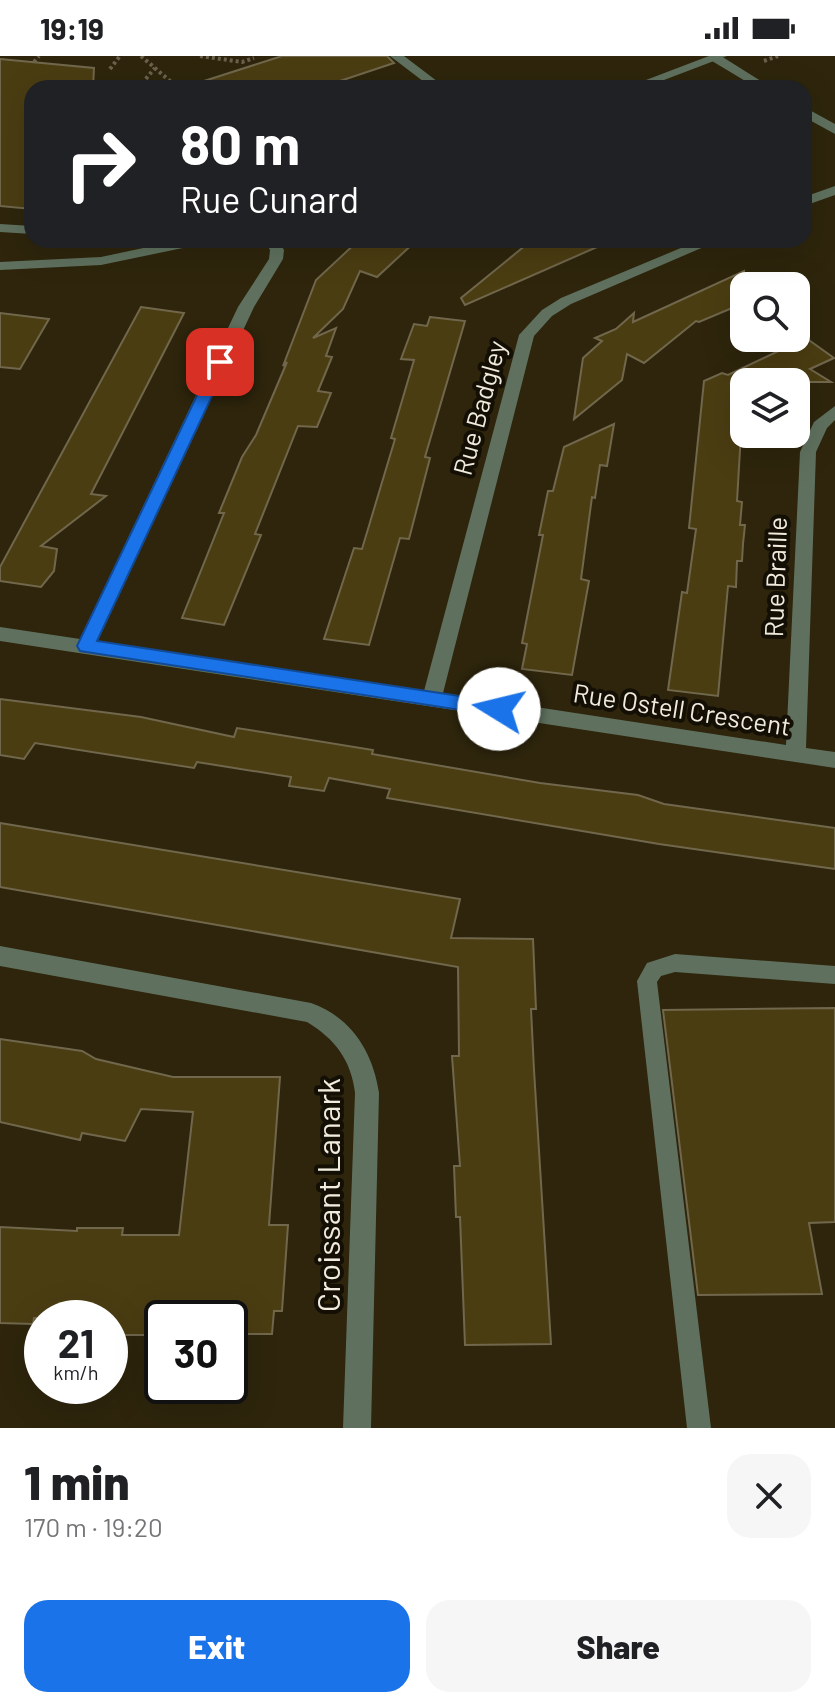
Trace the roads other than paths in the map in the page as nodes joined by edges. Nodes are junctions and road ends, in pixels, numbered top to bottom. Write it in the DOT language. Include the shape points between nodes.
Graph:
graph roads {
  1 [pos="396,56"];
  2 [pos="719,57"];
  3 [pos="429,80"];
  4 [pos="654,80"];
  5 [pos="754,80"];
  6 [pos="812,116"];
  7 [pos="835,130"];
  8 [pos="835,190"];
  9 [pos="812,199"];
  10 [pos="0,228"];
  11 [pos="24,230"];
  12 [pos="164,248"];
  13 [pos="276,248"];
  14 [pos="694,248"];
  15 [pos="0,266"];
  16 [pos="835,411"];
  17 [pos="0,634"];
  18 [pos="86,646"];
  19 [pos="432,698"];
  20 [pos="796,754"];
  21 [pos="835,760"];
  22 [pos="0,956"];
  23 [pos="835,975"];
  24 [pos="357,1428"];
  25 [pos="699,1428"];
  1 -- 3 [label="street"];
  2 -- 4 [label="street"];
  2 -- 5 [label="street"];
  6 -- 7 [label="street"];
  8 -- 9 [label="street"];
  10 -- 11 [label="lane"];
  12 -- 15 [label="street" via="101,261"];
  13 -- 18 [label="street" via="276,259 246,307"];
  14 -- 19 [label="street, Rue Badgley" via="566,301 527,335"];
  16 -- 20 [label="street, Rue Braille" via="820,426 808,452"];
  17 -- 18 [label="street, Rue Ostell Crescent"];
  18 -- 19 [label="street, Rue Ostell Crescent"];
  19 -- 20 [label="street, Rue Ostell Crescent"];
  20 -- 21 [label="street, Rue Ostell Crescent"];
  22 -- 24 [label="street, Croissant Lanark" via="303,1011 343,1036 363,1068 367,1093"];
  23 -- 25 [label="lane" via="675,963 654,969 647,981"];
}
